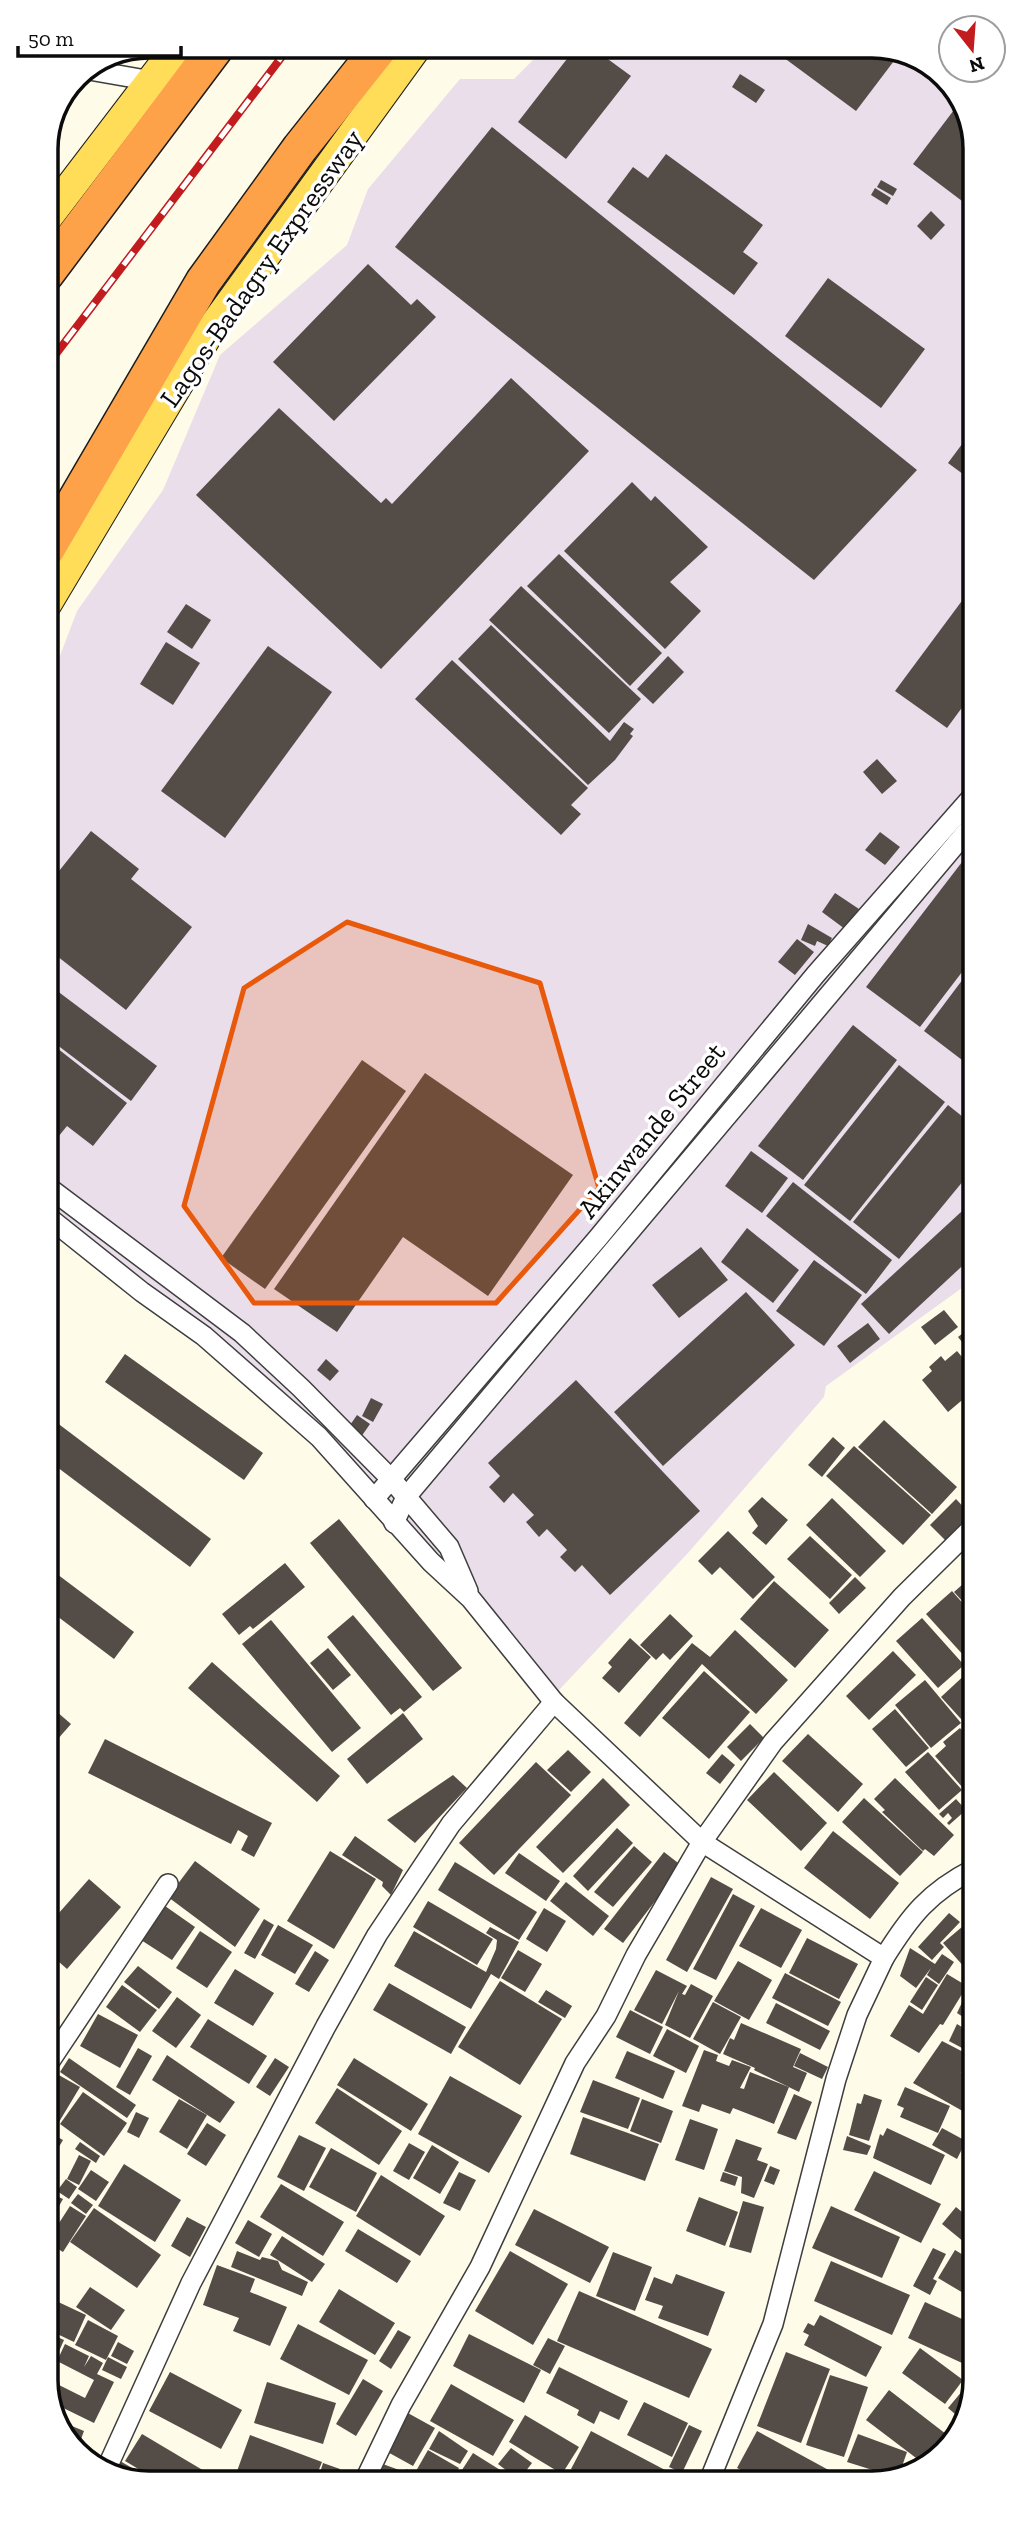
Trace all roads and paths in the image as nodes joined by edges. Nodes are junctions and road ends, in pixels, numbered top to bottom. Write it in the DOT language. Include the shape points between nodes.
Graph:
graph roads {
  1 [pos="169,58"];
  2 [pos="208,58"];
  3 [pos="371,58"];
  4 [pos="408,58"];
  5 [pos="100,72"];
  6 [pos="152,80"];
  7 [pos="58,203"];
  8 [pos="58,258"];
  9 [pos="58,530"];
  10 [pos="58,585"];
  11 [pos="963,807"];
  12 [pos="963,836"];
  13 [pos="58,1195"];
  14 [pos="58,1225"];
  15 [pos="392,1480"];
  16 [pos="406,1497"];
  17 [pos="374,1499"];
  18 [pos="394,1523"];
  19 [pos="963,1538"];
  20 [pos="471,1599"];
  21 [pos="554,1702"];
  22 [pos="702,1842"];
  23 [pos="963,1874"];
  24 [pos="167,1884"];
  25 [pos="884,1958"];
  26 [pos="58,2049"];
  27 [pos="110,2462"];
  28 [pos="369,2471"];
  29 [pos="713,2471"];
  1 -- 6 [label="main road"];
  2 -- 8 [label="highway"];
  3 -- 9 [label="highway, Lagos-Badagry Expressway" via="203,282"];
  4 -- 10 [label="main road, Lagos-Badagry Expressway" via="206,337"];
  5 -- 6 [label="street"];
  6 -- 7 [label="main road"];
  11 -- 15 [label="street, Akinwande Street" via="816,974"];
  12 -- 16 [label="street, Akinwande Street"];
  13 -- 15 [label="street" via="242,1333"];
  14 -- 17 [label="street" via="204,1336 318,1437"];
  15 -- 16 [label="street"];
  15 -- 17 [label="street, Akinwande Street"];
  16 -- 18 [label="street, Akinwande Street"];
  16 -- 20 [label="street" via="449,1547"];
  17 -- 18 [label="street"];
  18 -- 20 [label="street"];
  19 -- 22 [label="street" via="902,1597 773,1742"];
  20 -- 21 [label="street"];
  21 -- 22 [label="street"];
  21 -- 27 [label="street" via="451,1824 377,1935 191,2283"];
  22 -- 25 [label="street"];
  22 -- 28 [label="street" via="575,2063 480,2267 401,2405"];
  23 -- 25 [label="street" via="925,1900"];
  24 -- 26 [label="street"];
  25 -- 29 [label="street" via="857,2015 836,2079 774,2324"];
}
